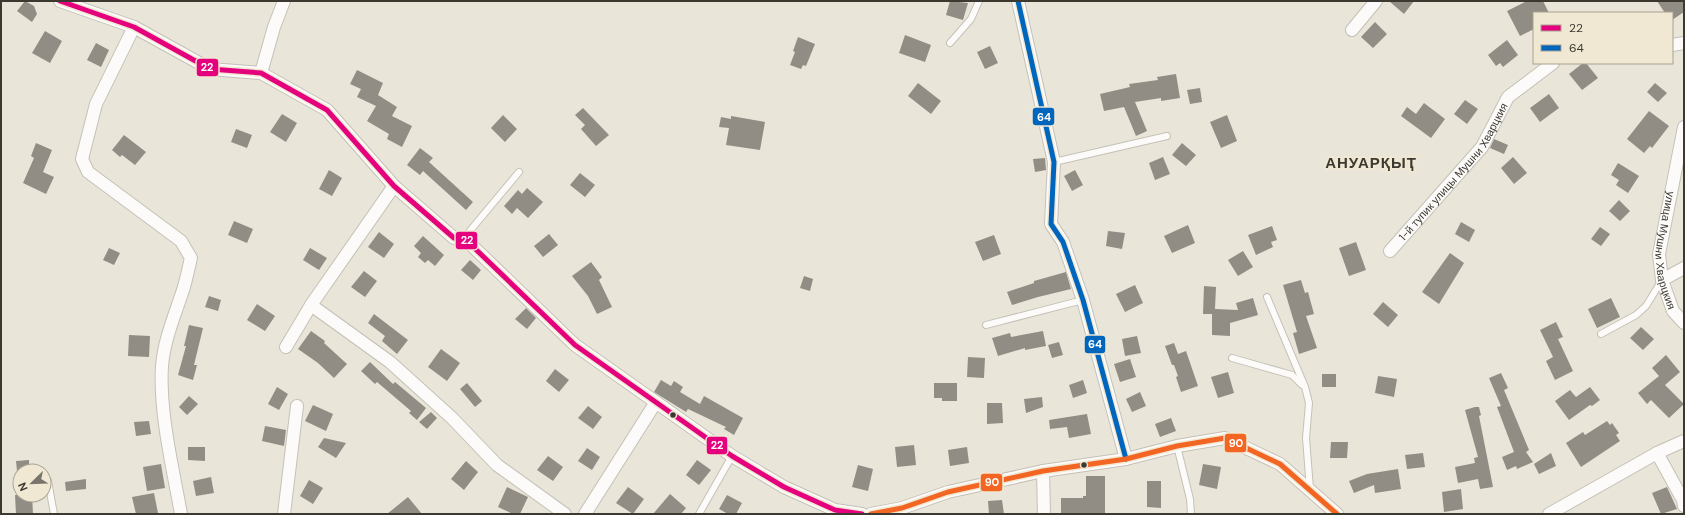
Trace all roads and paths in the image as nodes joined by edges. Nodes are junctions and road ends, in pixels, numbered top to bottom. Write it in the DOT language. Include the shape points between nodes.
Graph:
graph roads {
  1 [pos="60,1"];
  2 [pos="284,1"];
  3 [pos="979,1"];
  4 [pos="1018,1"];
  5 [pos="1376,1"];
  6 [pos="134,27"];
  7 [pos="1352,30"];
  8 [pos="950,43"];
  9 [pos="1684,43"];
  10 [pos="1673,45"];
  11 [pos="1552,64"];
  12 [pos="261,73"];
  13 [pos="1684,127"];
  14 [pos="1167,136"];
  15 [pos="1054,162"];
  16 [pos="519,172"];
  17 [pos="394,186"];
  18 [pos="464,238"];
  19 [pos="1390,251"];
  20 [pos="1684,268"];
  21 [pos="1662,280"];
  22 [pos="1267,297"];
  23 [pos="1083,300"];
  24 [pos="312,305"];
  25 [pos="1684,323"];
  26 [pos="986,325"];
  27 [pos="1601,334"];
  28 [pos="286,347"];
  29 [pos="1232,358"];
  30 [pos="1305,387"];
  31 [pos="656,402"];
  32 [pos="297,406"];
  33 [pos="1684,441"];
  34 [pos="1177,446"];
  35 [pos="1657,453"];
  36 [pos="732,456"];
  37 [pos="1126,459"];
  38 [pos="1043,471"];
  39 [pos="1310,490"];
  40 [pos="52,503"];
  41 [pos="1684,506"];
  42 [pos="54,514"];
  43 [pos="181,514"];
  44 [pos="284,514"];
  45 [pos="565,514"];
  46 [pos="585,514"];
  47 [pos="699,514"];
  48 [pos="862,514"];
  49 [pos="871,514"];
  50 [pos="1044,514"];
  51 [pos="1191,514"];
  52 [pos="1337,514"];
  53 [pos="1549,514"];
  1 -- 6 [label="street"];
  2 -- 12 [label="street"];
  3 -- 8 [label="lane" via="971,19"];
  4 -- 15 [label="street"];
  5 -- 7 [label="street"];
  6 -- 12 [label="street" via="210,69"];
  6 -- 43 [label="street" via="96,104 82,159 88,172 181,240 191,258 183,291 166,339 162,366 167,434"];
  9 -- 10 [label="street"];
  11 -- 19 [label="street, 1-й тупик улицы Мушни Хварцкия" via="1508,97 1482,147"];
  12 -- 17 [label="street" via="327,110"];
  13 -- 21 [label="street, улица Мушни Хварцкия" via="1659,254"];
  14 -- 15 [label="lane"];
  15 -- 23 [label="street" via="1051,224 1063,242"];
  16 -- 18 [label="lane"];
  17 -- 18 [label="street" via="454,238"];
  17 -- 24 [label="street"];
  18 -- 31 [label="street" via="575,345"];
  20 -- 21 [label="street"];
  21 -- 25 [label="street, улица Мушни Хварцкия" via="1673,311"];
  21 -- 27 [label="lane" via="1646,306 1636,315"];
  22 -- 30 [label="lane"];
  23 -- 26 [label="lane"];
  23 -- 37 [label="street"];
  24 -- 28 [label="street"];
  24 -- 45 [label="street" via="390,362 452,418 497,465"];
  29 -- 30 [label="lane" via="1292,375"];
  30 -- 39 [label="lane" via="1309,403 1306,438"];
  31 -- 36 [label="street"];
  31 -- 46 [label="street"];
  32 -- 44 [label="street"];
  33 -- 35 [label="street"];
  34 -- 37 [label="street"];
  34 -- 39 [label="street" via="1225,438 1280,464"];
  34 -- 51 [label="lane" via="1190,499"];
  35 -- 41 [label="street"];
  35 -- 53 [label="street"];
  36 -- 47 [label="lane"];
  36 -- 48 [label="street" via="784,487 816,502 835,510"];
  37 -- 38 [label="street"];
  38 -- 49 [label="street" via="948,492 902,508"];
  38 -- 50 [label="street"];
  39 -- 52 [label="street"];
  40 -- 42 [label="lane"];
}
